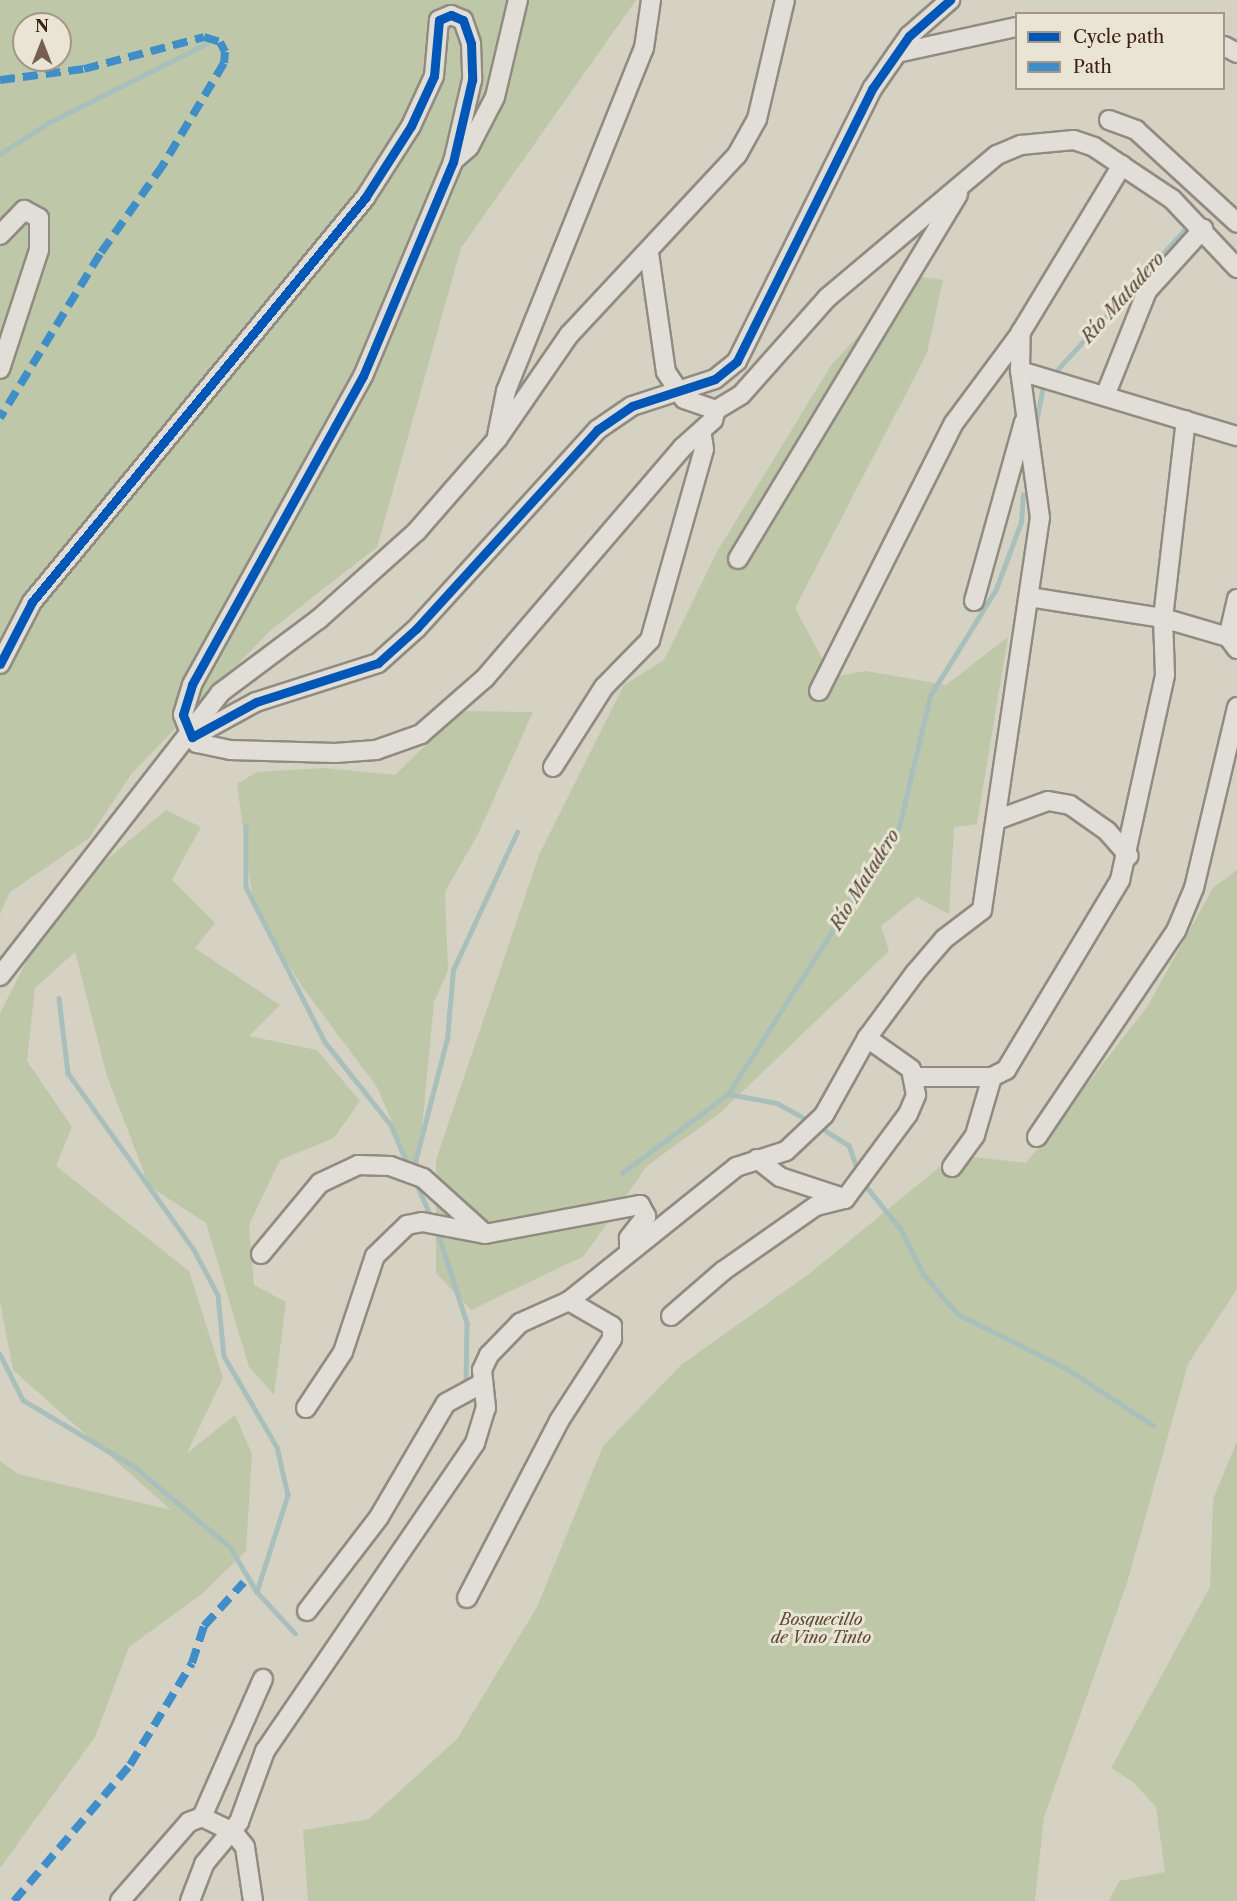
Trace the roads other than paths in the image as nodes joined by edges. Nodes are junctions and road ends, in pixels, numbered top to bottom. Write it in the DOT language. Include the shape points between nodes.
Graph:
graph roads {
  1 [pos="518,0"];
  2 [pos="651,0"];
  3 [pos="785,0"];
  4 [pos="950,0"];
  5 [pos="1015,27"];
  6 [pos="897,53"];
  7 [pos="1109,120"];
  8 [pos="453,162"];
  9 [pos="1122,165"];
  10 [pos="967,179"];
  11 [pos="1236,220"];
  12 [pos="1203,229"];
  13 [pos="0,236"];
  14 [pos="649,253"];
  15 [pos="1237,268"];
  16 [pos="1021,332"];
  17 [pos="0,369"];
  18 [pos="1020,371"];
  19 [pos="677,393"];
  20 [pos="1105,396"];
  21 [pos="716,410"];
  22 [pos="1026,415"];
  23 [pos="1186,420"];
  24 [pos="701,431"];
  25 [pos="1237,436"];
  26 [pos="498,438"];
  27 [pos="738,559"];
  28 [pos="1029,597"];
  29 [pos="1237,599"];
  30 [pos="974,601"];
  31 [pos="1163,618"];
  32 [pos="1233,643"];
  33 [pos="0,664"];
  34 [pos="819,691"];
  35 [pos="1237,707"];
  36 [pos="190,735"];
  37 [pos="553,767"];
  38 [pos="999,819"];
  39 [pos="1129,856"];
  40 [pos="0,976"];
  41 [pos="867,1038"];
  42 [pos="915,1077"];
  43 [pos="992,1077"];
  44 [pos="1037,1137"];
  45 [pos="757,1159"];
  46 [pos="952,1167"];
  47 [pos="845,1198"];
  48 [pos="487,1234"];
  49 [pos="629,1251"];
  50 [pos="261,1254"];
  51 [pos="569,1301"];
  52 [pos="671,1316"];
  53 [pos="483,1383"];
  54 [pos="306,1408"];
  55 [pos="467,1598"];
  56 [pos="307,1611"];
  57 [pos="263,1679"];
  58 [pos="202,1817"];
  59 [pos="232,1832"];
  60 [pos="120,1901"];
  61 [pos="190,1901"];
  62 [pos="254,1901"];
  1 -- 8 [label="street" via="495,97 469,147"];
  2 -- 26 [label="street" via="644,48 506,391"];
  3 -- 14 [label="street" via="768,83 747,138"];
  4 -- 6 [label="street"];
  5 -- 6 [label="street"];
  6 -- 19 [label="street" via="872,89 737,361 715,380"];
  7 -- 11 [label="street" via="1137,130"];
  8 -- 33 [label="street" via="472,80 467,28 451,15 436,26 434,76 411,126 365,198 32,602"];
  8 -- 36 [label="street" via="363,376 192,685 183,715"];
  9 -- 10 [label="street" via="1094,147 1057,140 997,155"];
  9 -- 12 [label="street"];
  9 -- 16 [label="street"];
  10 -- 21 [label="street" via="827,298 741,395"];
  10 -- 27 [label="street"];
  12 -- 15 [label="street"];
  12 -- 20 [label="street" via="1147,291"];
  13 -- 17 [label="street" via="24,210 39,218 39,250"];
  14 -- 19 [label="street" via="663,361"];
  14 -- 26 [label="street" via="569,335"];
  16 -- 18 [label="street"];
  16 -- 34 [label="street" via="954,423"];
  18 -- 20 [label="street"];
  18 -- 22 [label="street"];
  19 -- 21 [label="street"];
  19 -- 36 [label="street" via="632,406 597,430 417,628 378,663 256,702"];
  20 -- 23 [label="street"];
  21 -- 24 [label="street"];
  22 -- 28 [label="street" via="1041,518"];
  22 -- 30 [label="street"];
  23 -- 25 [label="street"];
  23 -- 31 [label="street"];
  24 -- 36 [label="street" via="485,678 421,734 376,750 335,753 230,750 208,747"];
  24 -- 37 [label="street" via="704,449 650,640 604,687"];
  26 -- 36 [label="street" via="395,553 220,693"];
  28 -- 31 [label="street"];
  28 -- 38 [label="street" via="1000,764"];
  29 -- 32 [label="street"];
  31 -- 32 [label="street"];
  31 -- 39 [label="street" via="1165,675 1137,784"];
  35 -- 44 [label="street" via="1194,888 1176,931"];
  36 -- 40 [label="street"];
  38 -- 39 [label="street" via="1048,801 1070,805 1107,831"];
  38 -- 41 [label="street" via="982,910 945,939"];
  39 -- 43 [label="street" via="1092,933 1006,1070"];
  41 -- 42 [label="street" via="904,1062"];
  41 -- 45 [label="street" via="824,1115 786,1151"];
  42 -- 43 [label="street"];
  42 -- 47 [label="street" via="915,1105"];
  43 -- 46 [label="street" via="975,1136"];
  45 -- 47 [label="street" via="780,1177"];
  45 -- 49 [label="street" via="716,1181"];
  47 -- 52 [label="street" via="809,1210 723,1270"];
  48 -- 49 [label="street" via="640,1205 646,1216 629,1238"];
  48 -- 50 [label="street" via="423,1178 390,1166 358,1165 320,1183"];
  48 -- 54 [label="street" via="422,1222 388,1239 368,1271 343,1352"];
  49 -- 51 [label="street"];
  51 -- 53 [label="street" via="505,1336 486,1362"];
  51 -- 55 [label="street" via="612,1326 612,1339 559,1421"];
  53 -- 56 [label="street" via="446,1403 379,1517"];
  53 -- 59 [label="street" via="486,1408 475,1443 264,1751"];
  57 -- 58 [label="street"];
  58 -- 59 [label="street"];
  58 -- 60 [label="street" via="189,1822"];
  59 -- 61 [label="street" via="204,1864"];
  59 -- 62 [label="street" via="245,1847"];
}
